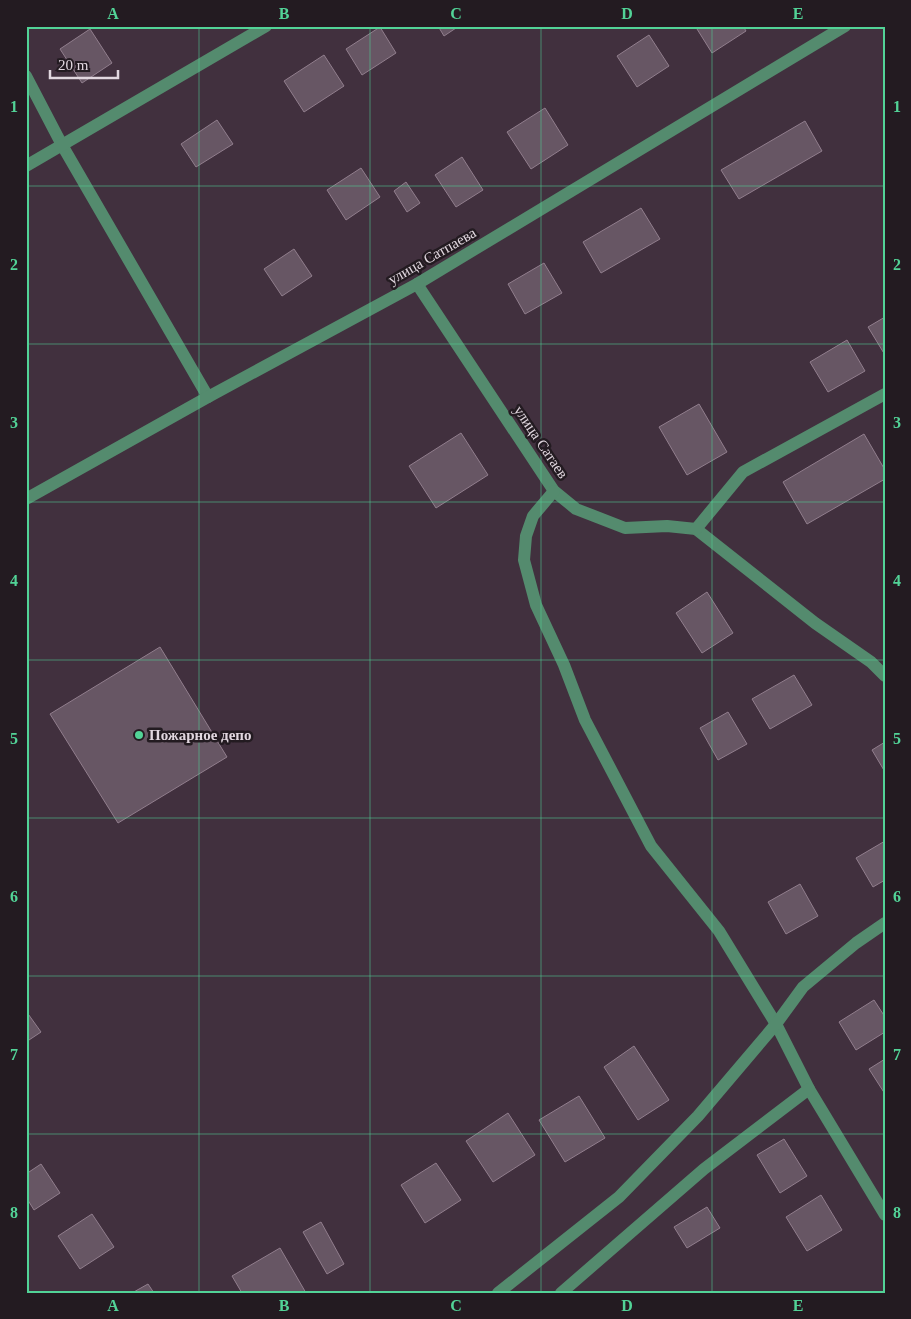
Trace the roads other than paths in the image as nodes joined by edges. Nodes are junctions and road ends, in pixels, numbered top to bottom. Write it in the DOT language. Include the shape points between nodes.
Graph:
graph roads {
  1 [pos="266,26"];
  2 [pos="845,26"];
  3 [pos="26,76"];
  4 [pos="62,146"];
  5 [pos="26,166"];
  6 [pos="417,284"];
  7 [pos="885,394"];
  8 [pos="208,397"];
  9 [pos="554,492"];
  10 [pos="26,499"];
  11 [pos="696,529"];
  12 [pos="885,676"];
  13 [pos="885,923"];
  14 [pos="776,1024"];
  15 [pos="808,1089"];
  16 [pos="885,1215"];
  17 [pos="566,1291"];
  18 [pos="498,1293"];
  1 -- 4 [label="street"];
  2 -- 6 [label="street, улица Сатпаева"];
  3 -- 4 [label="street"];
  4 -- 5 [label="street"];
  4 -- 8 [label="street"];
  6 -- 8 [label="street, улица Сатпаева"];
  6 -- 9 [label="street, улица Сатаев"];
  7 -- 11 [label="street" via="743,472"];
  8 -- 10 [label="street, улица Сатпаева"];
  9 -- 11 [label="street, улица Сатаев" via="576,509 625,528 667,526"];
  9 -- 14 [label="street" via="533,516 526,536 524,560 536,605 564,664 585,720 650,846 719,931"];
  11 -- 12 [label="street"];
  13 -- 14 [label="street" via="803,987"];
  14 -- 15 [label="street"];
  14 -- 18 [label="street" via="698,1116 620,1198"];
  15 -- 16 [label="street"];
  15 -- 17 [label="street" via="704,1168"];
}
